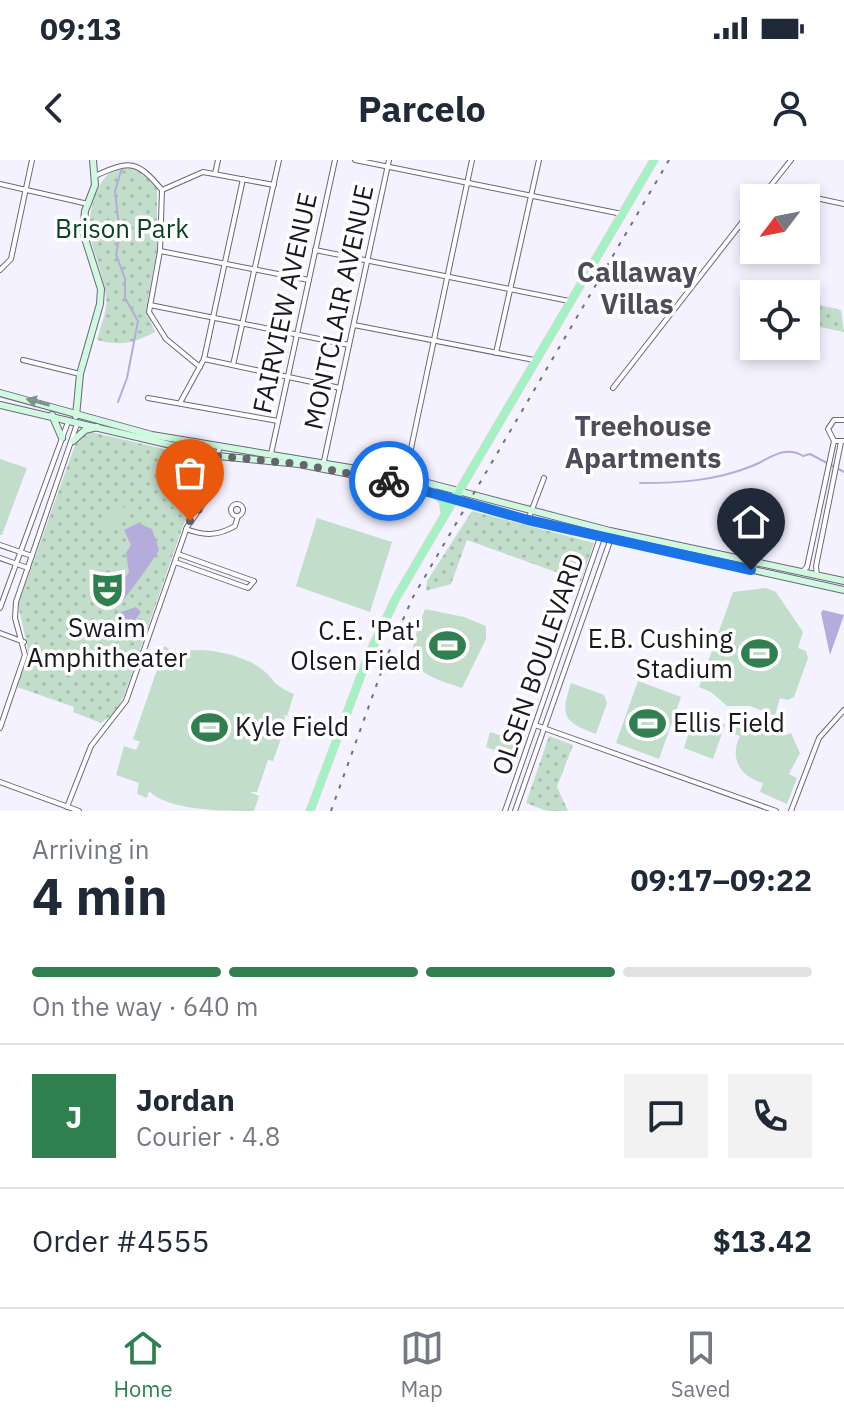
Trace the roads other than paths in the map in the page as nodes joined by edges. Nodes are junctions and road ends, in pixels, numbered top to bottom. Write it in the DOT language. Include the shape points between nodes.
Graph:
graph roads {
  1 [pos="32,160"];
  2 [pos="93,160"];
  3 [pos="218,160"];
  4 [pos="279,160"];
  5 [pos="335,160"];
  6 [pos="355,160"];
  7 [pos="389,160"];
  8 [pos="472,160"];
  9 [pos="539,160"];
  10 [pos="651,160"];
  11 [pos="791,160"];
  12 [pos="387,169"];
  13 [pos="215,174"];
  14 [pos="95,176"];
  15 [pos="243,179"];
  16 [pos="0,184"];
  17 [pos="467,184"];
  18 [pos="772,184"];
  19 [pos="274,185"];
  20 [pos="25,190"];
  21 [pos="162,190"];
  22 [pos="531,196"];
  23 [pos="820,199"];
  24 [pos="88,204"];
  25 [pos="844,204"];
  26 [pos="622,214"];
  27 [pos="740,225"];
  28 [pos="315,250"];
  29 [pos="160,251"];
  30 [pos="367,260"];
  31 [pos="225,262"];
  32 [pos="255,269"];
  33 [pos="0,270"];
  34 [pos="448,276"];
  35 [pos="309,280"];
  36 [pos="510,289"];
  37 [pos="571,301"];
  38 [pos="150,305"];
  39 [pos="213,317"];
  40 [pos="242,323"];
  41 [pos="354,325"];
  42 [pos="298,335"];
  43 [pos="434,341"];
  44 [pos="349,345"];
  45 [pos="496,353"];
  46 [pos="204,359"];
  47 [pos="23,360"];
  48 [pos="536,361"];
  49 [pos="233,365"];
  50 [pos="200,367"];
  51 [pos="80,374"];
  52 [pos="288,377"];
  53 [pos="340,388"];
  54 [pos="613,388"];
  55 [pos="0,393"];
  56 [pos="148,398"];
  57 [pos="180,403"];
  58 [pos="0,405"];
  59 [pos="75,412"];
  60 [pos="52,415"];
  61 [pos="69,419"];
  62 [pos="844,420"];
  63 [pos="77,421"];
  64 [pos="278,421"];
  65 [pos="97,427"];
  66 [pos="62,438"];
  67 [pos="73,441"];
  68 [pos="840,442"];
  69 [pos="219,452"];
  70 [pos="271,454"];
  71 [pos="324,461"];
  72 [pos="285,463"];
  73 [pos="405,477"];
  74 [pos="544,478"];
  75 [pos="460,490"];
  76 [pos="432,491"];
  77 [pos="41,494"];
  78 [pos="53,498"];
  79 [pos="455,498"];
  80 [pos="530,511"];
  81 [pos="445,514"];
  82 [pos="238,516"];
  83 [pos="528,520"];
  84 [pos="186,529"];
  85 [pos="815,532"];
  86 [pos="606,534"];
  87 [pos="823,534"];
  88 [pos="0,545"];
  89 [pos="20,552"];
  90 [pos="177,554"];
  91 [pos="32,556"];
  92 [pos="0,558"];
  93 [pos="753,561"];
  94 [pos="175,562"];
  95 [pos="16,563"];
  96 [pos="722,563"];
  97 [pos="28,568"];
  98 [pos="801,572"];
  99 [pos="817,576"];
  100 [pos="844,581"];
  101 [pos="844,590"];
  102 [pos="0,608"];
  103 [pos="573,619"];
  104 [pos="581,622"];
  105 [pos="0,633"];
  106 [pos="24,642"];
  107 [pos="844,710"];
  108 [pos="535,725"];
  109 [pos="0,728"];
  110 [pos="545,728"];
  111 [pos="0,782"];
  112 [pos="67,807"];
  113 [pos="79,811"];
  114 [pos="310,811"];
  115 [pos="505,811"];
  116 [pos="515,811"];
  117 [pos="776,811"];
  118 [pos="791,811"];
  1 -- 20 [label="street"];
  2 -- 14 [label="main road"];
  3 -- 13 [label="street"];
  4 -- 19 [label="street"];
  5 -- 28 [label="street, FAIRVIEW AVENUE"];
  6 -- 12 [label="street"];
  7 -- 12 [label="street, MONTCLAIR AVENUE"];
  8 -- 17 [label="street"];
  9 -- 22 [label="street"];
  10 -- 26 [label="main road"];
  11 -- 18 [label="street"];
  12 -- 17 [label="street"];
  12 -- 30 [label="street, MONTCLAIR AVENUE"];
  13 -- 15 [label="street"];
  13 -- 21 [label="street" via="203,172"];
  14 -- 21 [label="street" via="117,163 133,162"];
  14 -- 24 [label="main road"];
  15 -- 19 [label="street"];
  15 -- 31 [label="street"];
  16 -- 20 [label="street"];
  17 -- 22 [label="street"];
  17 -- 34 [label="street"];
  19 -- 32 [label="street"];
  20 -- 24 [label="street"];
  20 -- 33 [label="street" via="11,259"];
  21 -- 29 [label="street"];
  22 -- 26 [label="street"];
  22 -- 36 [label="street"];
  23 -- 25 [label="street"];
  24 -- 51 [label="main road" via="83,232 101,289"];
  26 -- 37 [label="main road"];
  27 -- 54 [label="street"];
  28 -- 30 [label="street"];
  28 -- 35 [label="street, FAIRVIEW AVENUE"];
  29 -- 31 [label="street"];
  29 -- 38 [label="street"];
  30 -- 34 [label="street"];
  30 -- 41 [label="street, MONTCLAIR AVENUE"];
  31 -- 32 [label="street"];
  31 -- 39 [label="street"];
  32 -- 35 [label="street"];
  32 -- 40 [label="street"];
  34 -- 36 [label="street"];
  34 -- 43 [label="street"];
  35 -- 42 [label="street, FAIRVIEW AVENUE"];
  36 -- 37 [label="street"];
  36 -- 45 [label="street"];
  37 -- 48 [label="main road"];
  38 -- 39 [label="street"];
  38 -- 50 [label="street" via="159,330"];
  39 -- 40 [label="street"];
  39 -- 46 [label="street"];
  40 -- 42 [label="street"];
  40 -- 49 [label="street"];
  41 -- 43 [label="street"];
  41 -- 44 [label="street, MONTCLAIR AVENUE"];
  42 -- 44 [label="street"];
  42 -- 52 [label="street, FAIRVIEW AVENUE"];
  43 -- 45 [label="street"];
  43 -- 73 [label="street"];
  44 -- 53 [label="street, MONTCLAIR AVENUE"];
  45 -- 48 [label="street"];
  46 -- 49 [label="street"];
  46 -- 50 [label="street"];
  47 -- 51 [label="street"];
  48 -- 75 [label="main road"];
  49 -- 52 [label="street"];
  50 -- 57 [label="street"];
  51 -- 59 [label="main road"];
  52 -- 53 [label="street"];
  52 -- 64 [label="street, FAIRVIEW AVENUE"];
  53 -- 71 [label="street, MONTCLAIR AVENUE"];
  59 -- 55 [label="main road, one-way"];
  56 -- 57 [label="street"];
  57 -- 64 [label="street"];
  58 -- 60 [label="main road"];
  59 -- 61 [label="main road"];
  59 -- 63 [label="main road"];
  59 -- 69 [label="main road"];
  60 -- 61 [label="main road"];
  60 -- 66 [label="main road"];
  61 -- 63 [label="main road"];
  61 -- 66 [label="street"];
  62 -- 68 [label="street" via="829,426 828,434"];
  63 -- 65 [label="main road"];
  63 -- 67 [label="street"];
  64 -- 70 [label="street, FAIRVIEW AVENUE"];
  65 -- 67 [label="main road"];
  65 -- 69 [label="main road"];
  66 -- 77 [label="street"];
  67 -- 78 [label="street"];
  68 -- 85 [label="street" via="829,464"];
  68 -- 87 [label="street"];
  69 -- 70 [label="main road"];
  69 -- 72 [label="main road"];
  69 -- 84 [label="street" via="208,497"];
  70 -- 71 [label="main road"];
  71 -- 72 [label="main road"];
  71 -- 73 [label="main road"];
  72 -- 76 [label="main road"];
  73 -- 75 [label="main road"];
  74 -- 80 [label="street"];
  75 -- 79 [label="main road"];
  75 -- 80 [label="main road"];
  76 -- 79 [label="main road"];
  76 -- 81 [label="main road" via="443,500"];
  77 -- 78 [label="street"];
  77 -- 89 [label="street"];
  78 -- 91 [label="street"];
  79 -- 81 [label="main road"];
  79 -- 83 [label="main road"];
  80 -- 83 [label="street"];
  80 -- 86 [label="main road"];
  81 -- 114 [label="main road" via="369,654"];
  82 -- 84 [label="street" via="235,526 221,533"];
  83 -- 86 [label="main road"];
  84 -- 90 [label="street"];
  85 -- 87 [label="street"];
  85 -- 98 [label="street" via="807,567"];
  86 -- 93 [label="main road"];
  86 -- 96 [label="main road"];
  86 -- 103 [label="street, OLSEN BOULEVARD"];
  86 -- 104 [label="street, OLSEN BOULEVARD"];
  87 -- 99 [label="street"];
  88 -- 89 [label="street"];
  89 -- 91 [label="street"];
  89 -- 95 [label="street"];
  90 -- 94 [label="street"];
  90 -- 94 [label="street" via="254,581 253,585 248,588"];
  91 -- 97 [label="street"];
  92 -- 95 [label="street"];
  93 -- 96 [label="main road"];
  93 -- 98 [label="main road"];
  94 -- 112 [label="street" via="126,701 91,746"];
  95 -- 97 [label="street"];
  95 -- 102 [label="street"];
  96 -- 101 [label="main road"];
  97 -- 106 [label="street" via="14,607"];
  98 -- 99 [label="main road"];
  99 -- 100 [label="main road"];
  103 -- 104 [label="street"];
  103 -- 108 [label="street, OLSEN BOULEVARD"];
  104 -- 110 [label="street, OLSEN BOULEVARD"];
  105 -- 106 [label="street"];
  106 -- 109 [label="street" via="24,660"];
  107 -- 118 [label="street" via="819,738"];
  108 -- 110 [label="street"];
  108 -- 115 [label="street, OLSEN BOULEVARD"];
  110 -- 116 [label="street, OLSEN BOULEVARD"];
  110 -- 117 [label="street"];
  111 -- 112 [label="street"];
  112 -- 113 [label="street"];
}
